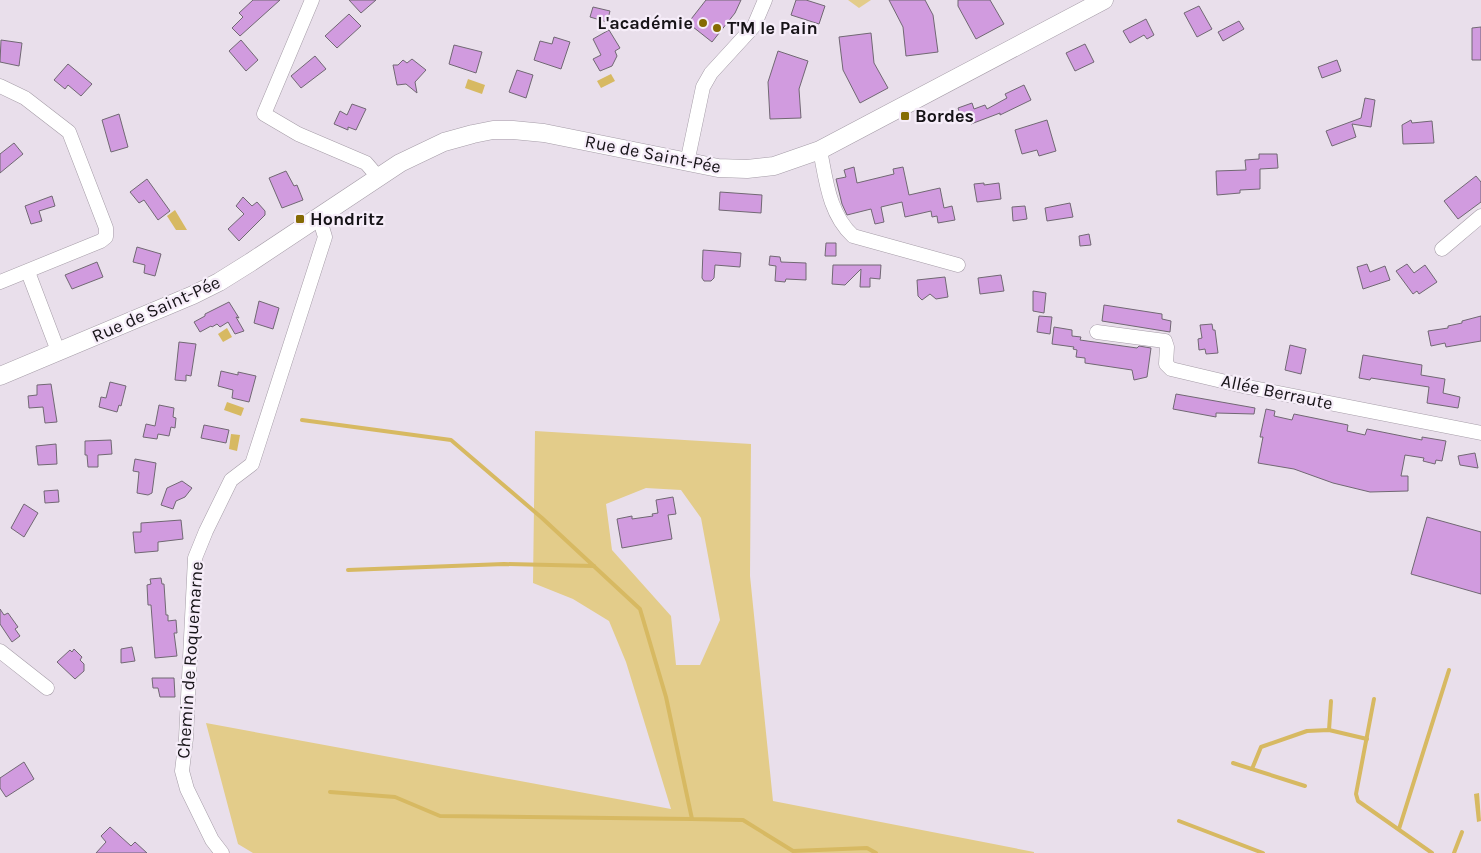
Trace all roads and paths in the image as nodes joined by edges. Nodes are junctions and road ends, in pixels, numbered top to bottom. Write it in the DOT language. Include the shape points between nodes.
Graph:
graph roads {
  1 [pos="312,0"];
  2 [pos="765,0"];
  3 [pos="1104,0"];
  4 [pos="0,86"];
  5 [pos="820,150"];
  6 [pos="687,163"];
  7 [pos="378,177"];
  8 [pos="1481,216"];
  9 [pos="319,217"];
  10 [pos="1442,249"];
  11 [pos="958,265"];
  12 [pos="28,272"];
  13 [pos="0,282"];
  14 [pos="1096,332"];
  15 [pos="58,351"];
  16 [pos="0,376"];
  17 [pos="1481,433"];
  18 [pos="0,651"];
  19 [pos="47,688"];
  20 [pos="222,853"];
  1 -- 7 [label="street" via="264,114 298,134 366,163"];
  2 -- 6 [label="street" via="754,26 711,73 703,87"];
  3 -- 5 [label="main road, Rue de Saint-Pée"];
  4 -- 12 [label="street" via="25,98 69,132 106,228 106,237 101,242"];
  5 -- 6 [label="main road, Rue de Saint-Pée" via="774,166 746,170"];
  5 -- 11 [label="street" via="834,212 853,236"];
  6 -- 7 [label="main road, Rue de Saint-Pée" via="544,134 494,130 444,142"];
  7 -- 9 [label="main road, Rue de Saint-Pée"];
  8 -- 10 [label="street"];
  9 -- 15 [label="main road, Rue de Saint-Pée" via="219,282"];
  9 -- 20 [label="street, Chemin de Roquemarne" via="325,237 252,464 231,480 196,558 182,771 191,798"];
  12 -- 13 [label="street"];
  12 -- 15 [label="street"];
  14 -- 17 [label="street, Allée Berraute" via="1165,341 1168,347 1166,364 1171,369"];
  15 -- 16 [label="main road, Rue de Saint-Pée"];
  18 -- 19 [label="street"];
}
